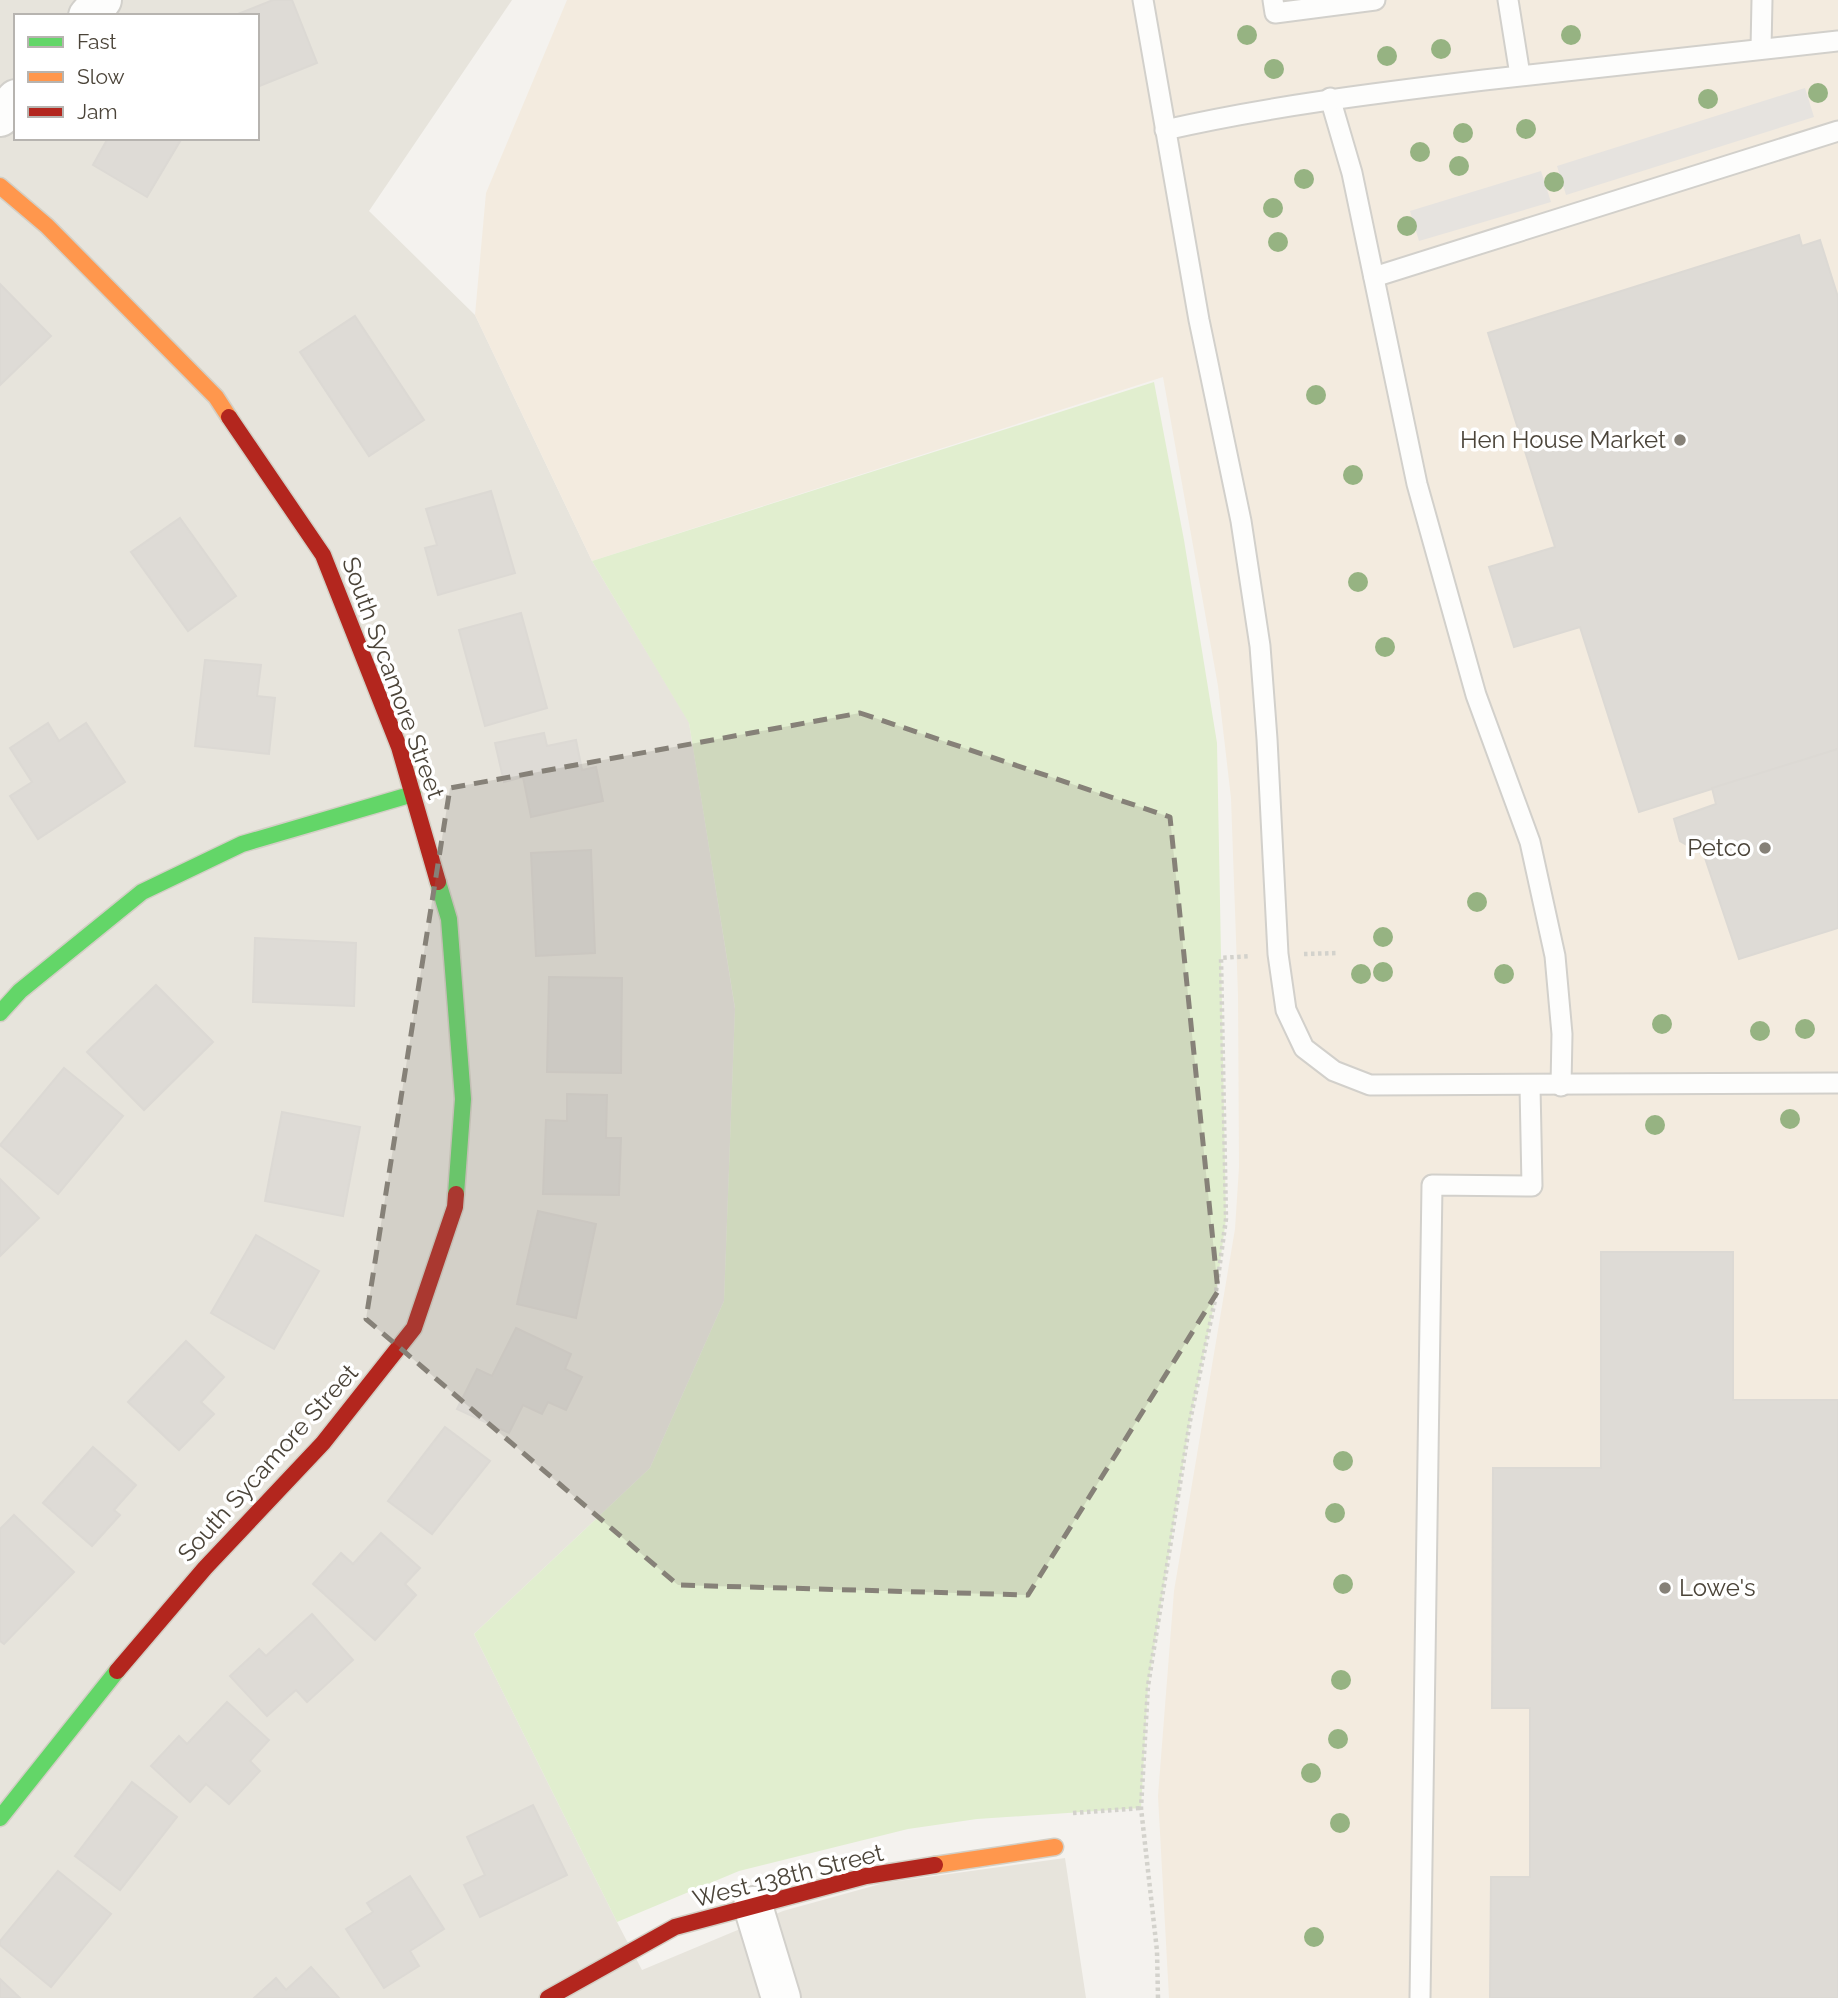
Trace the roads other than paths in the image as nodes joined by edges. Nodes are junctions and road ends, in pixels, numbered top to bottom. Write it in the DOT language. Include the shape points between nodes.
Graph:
graph roads {
  1 [pos="102,0"];
  2 [pos="1143,0"];
  3 [pos="1273,0"];
  4 [pos="1375,0"];
  5 [pos="1508,0"];
  6 [pos="1762,0"];
  7 [pos="1325,3"];
  8 [pos="1298,5"];
  9 [pos="90,14"];
  10 [pos="1837,45"];
  11 [pos="1761,49"];
  12 [pos="1520,75"];
  13 [pos="1330,98"];
  14 [pos="14,101"];
  15 [pos="0,117"];
  16 [pos="1165,130"];
  17 [pos="1838,131"];
  18 [pos="0,186"];
  19 [pos="1374,277"];
  20 [pos="413,794"];
  21 [pos="0,1013"];
  22 [pos="1838,1083"];
  23 [pos="1530,1086"];
  24 [pos="1561,1086"];
  25 [pos="0,1818"];
  26 [pos="1055,1847"];
  27 [pos="753,1906"];
  28 [pos="548,1998"];
  29 [pos="781,1998"];
  30 [pos="1420,1998"];
  1 -- 9 [label="street"];
  2 -- 16 [label="lane"];
  3 -- 8 [label="lane" via="1275,13"];
  4 -- 7 [label="lane"];
  5 -- 12 [label="lane"];
  6 -- 11 [label="lane"];
  7 -- 8 [label="lane"];
  10 -- 11 [label="lane"];
  11 -- 12 [label="lane"];
  12 -- 13 [label="lane"];
  13 -- 16 [label="lane"];
  13 -- 19 [label="lane"];
  14 -- 15 [label="street"];
  16 -- 23 [label="lane" via="1241,521 1260,646 1278,954 1286,1010 1304,1048 1334,1071 1370,1085"];
  17 -- 19 [label="lane"];
  18 -- 20 [label="street, South Sycamore Street" via="47,226 216,397 239,430 323,555"];
  19 -- 24 [label="lane" via="1417,484 1476,695 1530,842 1555,956"];
  20 -- 21 [label="street" via="242,844 142,892 20,991"];
  20 -- 25 [label="street, South Sycamore Street" via="449,919 463,1099 454,1207 414,1328 323,1443 205,1568 103,1687"];
  22 -- 24 [label="lane"];
  23 -- 24 [label="lane"];
  23 -- 30 [label="lane" via="1532,1186 1432,1185"];
  26 -- 27 [label="street, West 138th Street" via="866,1876"];
  27 -- 28 [label="street, West 138th Street" via="675,1927"];
  27 -- 29 [label="street"];
}
